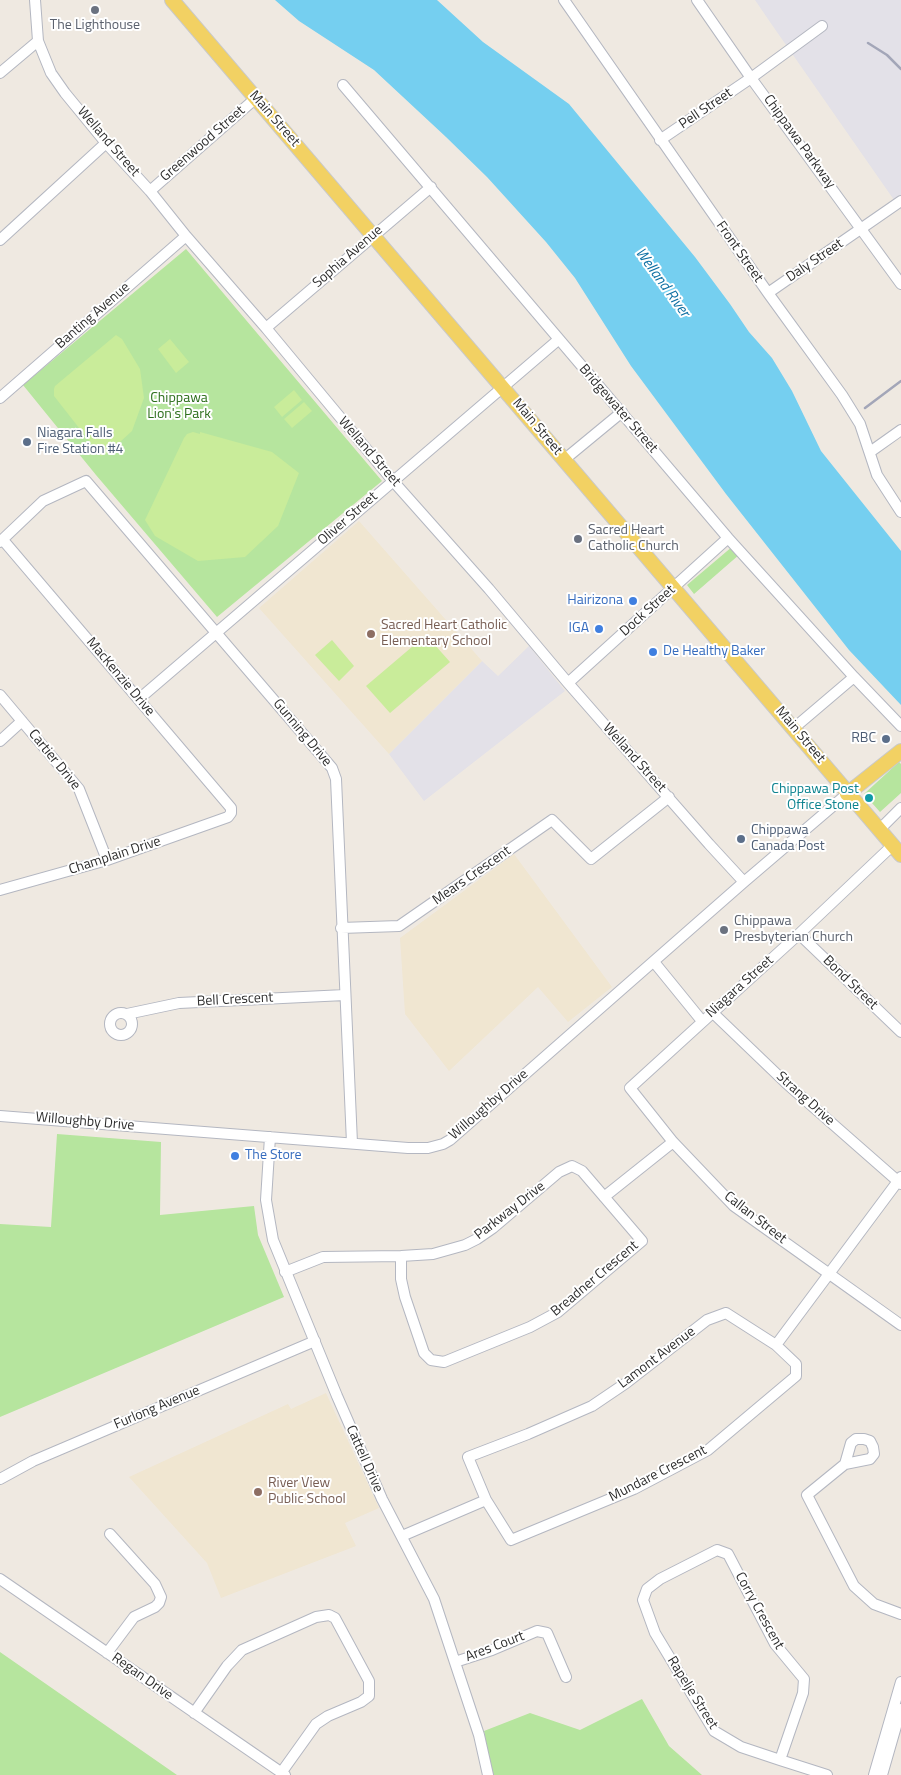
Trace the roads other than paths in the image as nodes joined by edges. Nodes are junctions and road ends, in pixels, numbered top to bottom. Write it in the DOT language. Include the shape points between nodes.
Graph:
graph roads {
  1 [pos="35,0"];
  2 [pos="172,0"];
  3 [pos="564,0"];
  4 [pos="697,0"];
  5 [pos="822,26"];
  6 [pos="38,41"];
  7 [pos="0,73"];
  8 [pos="751,78"];
  9 [pos="344,85"];
  10 [pos="256,98"];
  11 [pos="660,140"];
  12 [pos="106,143"];
  13 [pos="431,187"];
  14 [pos="150,191"];
  15 [pos="901,200"];
  16 [pos="862,228"];
  17 [pos="186,236"];
  18 [pos="374,236"];
  19 [pos="0,240"];
  20 [pos="901,284"];
  21 [pos="768,293"];
  22 [pos="266,328"];
  23 [pos="558,340"];
  24 [pos="502,386"];
  25 [pos="0,398"];
  26 [pos="622,412"];
  27 [pos="901,430"];
  28 [pos="870,452"];
  29 [pos="565,459"];
  30 [pos="393,481"];
  31 [pos="901,512"];
  32 [pos="728,538"];
  33 [pos="1,541"];
  34 [pos="674,587"];
  35 [pos="216,632"];
  36 [pos="854,677"];
  37 [pos="568,683"];
  38 [pos="0,696"];
  39 [pos="139,699"];
  40 [pos="22,721"];
  41 [pos="901,726"];
  42 [pos="794,728"];
  43 [pos="0,741"];
  44 [pos="900,753"];
  45 [pos="847,794"];
  46 [pos="669,797"];
  47 [pos="901,808"];
  48 [pos="228,817"];
  49 [pos="879,830"];
  50 [pos="897,850"];
  51 [pos="106,860"];
  52 [pos="744,882"];
  53 [pos="0,890"];
  54 [pos="341,928"];
  55 [pos="799,934"];
  56 [pos="654,962"];
  57 [pos="345,995"];
  58 [pos="712,1012"];
  59 [pos="127,1014"];
  60 [pos="702,1021"];
  61 [pos="901,1032"];
  62 [pos="630,1088"];
  63 [pos="0,1116"];
  64 [pos="270,1137"];
  65 [pos="673,1142"];
  66 [pos="352,1144"];
  67 [pos="900,1181"];
  68 [pos="604,1197"];
  69 [pos="401,1256"];
  70 [pos="285,1272"];
  71 [pos="828,1274"];
  72 [pos="901,1325"];
  73 [pos="315,1341"];
  74 [pos="776,1346"];
  75 [pos="846,1464"];
  76 [pos="0,1478"];
  77 [pos="486,1500"];
  78 [pos="110,1534"];
  79 [pos="402,1536"];
  80 [pos="0,1579"];
  81 [pos="643,1600"];
  82 [pos="901,1614"];
  83 [pos="107,1653"];
  84 [pos="455,1662"];
  85 [pos="566,1677"];
  86 [pos="901,1682"];
  87 [pos="901,1709"];
  88 [pos="194,1713"];
  89 [pos="780,1760"];
  90 [pos="283,1774"];
  91 [pos="488,1775"];
  92 [pos="827,1775"];
  93 [pos="874,1775"];
  94 [pos="882,1775"];
  1 -- 6 [label="street, Welland Street"];
  2 -- 10 [label="main road, Main Street"];
  3 -- 11 [label="street, Front Street"];
  4 -- 8 [label="street, Chippawa Parkway"];
  5 -- 8 [label="street, Pell Street"];
  6 -- 7 [label="street"];
  6 -- 12 [label="street, Welland Street" via="58,83"];
  8 -- 11 [label="street, Pell Street"];
  8 -- 16 [label="street, Chippawa Parkway"];
  9 -- 13 [label="street, Bridgewater Street"];
  10 -- 14 [label="street, Greenwood Street"];
  10 -- 18 [label="main road, Main Street"];
  11 -- 21 [label="street, Front Street"];
  12 -- 14 [label="street, Welland Street"];
  12 -- 19 [label="street"];
  13 -- 18 [label="street, Sophia Avenue"];
  13 -- 23 [label="street, Bridgewater Street"];
  14 -- 17 [label="street, Welland Street"];
  15 -- 16 [label="street, Daly Street"];
  16 -- 20 [label="street, Chippawa Parkway"];
  16 -- 21 [label="street, Daly Street"];
  17 -- 22 [label="street, Welland Street"];
  17 -- 25 [label="street, Banting Avenue"];
  18 -- 22 [label="street, Sophia Avenue"];
  18 -- 24 [label="main road, Main Street"];
  21 -- 28 [label="street, Front Street" via="842,395 860,424"];
  22 -- 30 [label="street, Welland Street"];
  23 -- 24 [label="street, Oliver Street"];
  23 -- 26 [label="street, Bridgewater Street"];
  24 -- 29 [label="main road, Main Street"];
  24 -- 30 [label="street, Oliver Street"];
  26 -- 29 [label="street"];
  26 -- 32 [label="street, Bridgewater Street"];
  27 -- 28 [label="street"];
  28 -- 31 [label="street, Front Street" via="877,475"];
  29 -- 34 [label="main road, Main Street"];
  30 -- 35 [label="street, Oliver Street"];
  30 -- 37 [label="street, Welland Street"];
  32 -- 34 [label="street, Dock Street"];
  32 -- 36 [label="street, Bridgewater Street"];
  33 -- 35 [label="street, Gunning Drive" via="43,501 86,481"];
  33 -- 39 [label="street, MacKenzie Drive"];
  34 -- 37 [label="street, Dock Street"];
  34 -- 42 [label="main road, Main Street"];
  35 -- 39 [label="street, Oliver Street"];
  35 -- 54 [label="street, Gunning Drive" via="332,768 336,779"];
  36 -- 41 [label="street, Bridgewater Street"];
  36 -- 42 [label="street"];
  37 -- 46 [label="street, Welland Street"];
  38 -- 40 [label="street, Cartier Drive"];
  39 -- 48 [label="street, MacKenzie Drive" via="231,808"];
  40 -- 43 [label="street"];
  40 -- 51 [label="street, Cartier Drive" via="79,789"];
  42 -- 45 [label="main road, Main Street"];
  44 -- 45 [label="main road"];
  45 -- 49 [label="main road, Main Street"];
  45 -- 52 [label="street, Willoughby Drive"];
  46 -- 52 [label="street, Welland Street"];
  46 -- 54 [label="street, Mears Crescent" via="591,859 552,820 399,926"];
  47 -- 49 [label="street"];
  48 -- 51 [label="street, Champlain Drive"];
  49 -- 50 [label="main road, Main Street"];
  50 -- 55 [label="street, Niagara Street"];
  51 -- 53 [label="street, Champlain Drive"];
  52 -- 56 [label="street, Willoughby Drive"];
  54 -- 57 [label="street, Gunning Drive"];
  55 -- 58 [label="street, Niagara Street"];
  55 -- 61 [label="street, Bond Street"];
  56 -- 60 [label="street"];
  56 -- 66 [label="street, Willoughby Drive" via="450,1140 428,1148"];
  57 -- 59 [label="street, Bell Crescent" via="179,1003"];
  57 -- 66 [label="street, Gunning Drive"];
  58 -- 60 [label="street, Niagara Street"];
  58 -- 67 [label="street, Strang Drive" via="786,1083"];
  60 -- 62 [label="street, Niagara Street"];
  62 -- 65 [label="street, Callan Street"];
  63 -- 64 [label="street, Willoughby Drive"];
  64 -- 66 [label="street, Willoughby Drive"];
  64 -- 70 [label="street, Cattell Drive" via="267,1209 273,1240"];
  65 -- 68 [label="street"];
  65 -- 71 [label="street, Callan Street" via="734,1206"];
  67 -- 71 [label="street"];
  68 -- 69 [label="street, Parkway Drive" via="582,1171 568,1167 477,1240 444,1251"];
  68 -- 69 [label="street, Breadner Crescent" via="642,1241 558,1312 444,1362 431,1360 424,1353 405,1297"];
  69 -- 70 [label="street, Parkway Drive" via="323,1257"];
  70 -- 73 [label="street, Cattell Drive"];
  71 -- 72 [label="street, Callan Street"];
  71 -- 74 [label="street"];
  73 -- 76 [label="street, Furlong Avenue"];
  73 -- 79 [label="street, Cattell Drive" via="382,1499"];
  74 -- 77 [label="street, Lamont Avenue" via="726,1313 707,1320 592,1406 468,1457"];
  74 -- 77 [label="street, Mundare Crescent" via="796,1364 796,1376 708,1450 634,1489 511,1540"];
  75 -- 82 [label="street" via="807,1494 854,1586 874,1604"];
  77 -- 79 [label="street"];
  78 -- 83 [label="street" via="155,1584 161,1597 154,1607 134,1617"];
  79 -- 84 [label="street, Cattell Drive" via="434,1599"];
  80 -- 83 [label="street, Regan Drive"];
  81 -- 89 [label="street, Rapelje Street" via="655,1633 714,1731 741,1747"];
  81 -- 89 [label="street, Corry Crescent" via="647,1589 660,1579 717,1550 728,1554 775,1644 804,1679 803,1693"];
  83 -- 88 [label="street, Regan Drive"];
  84 -- 85 [label="street, Ares Court" via="537,1631 547,1633"];
  84 -- 91 [label="street, Cattell Drive"];
  86 -- 93 [label="street"];
  87 -- 94 [label="street"];
  88 -- 90 [label="street, Regan Drive"];
  88 -- 90 [label="street" via="242,1650 316,1617 329,1615 335,1618 369,1681 369,1696 316,1724"];
  89 -- 92 [label="street, Rapelje Street"];
}
